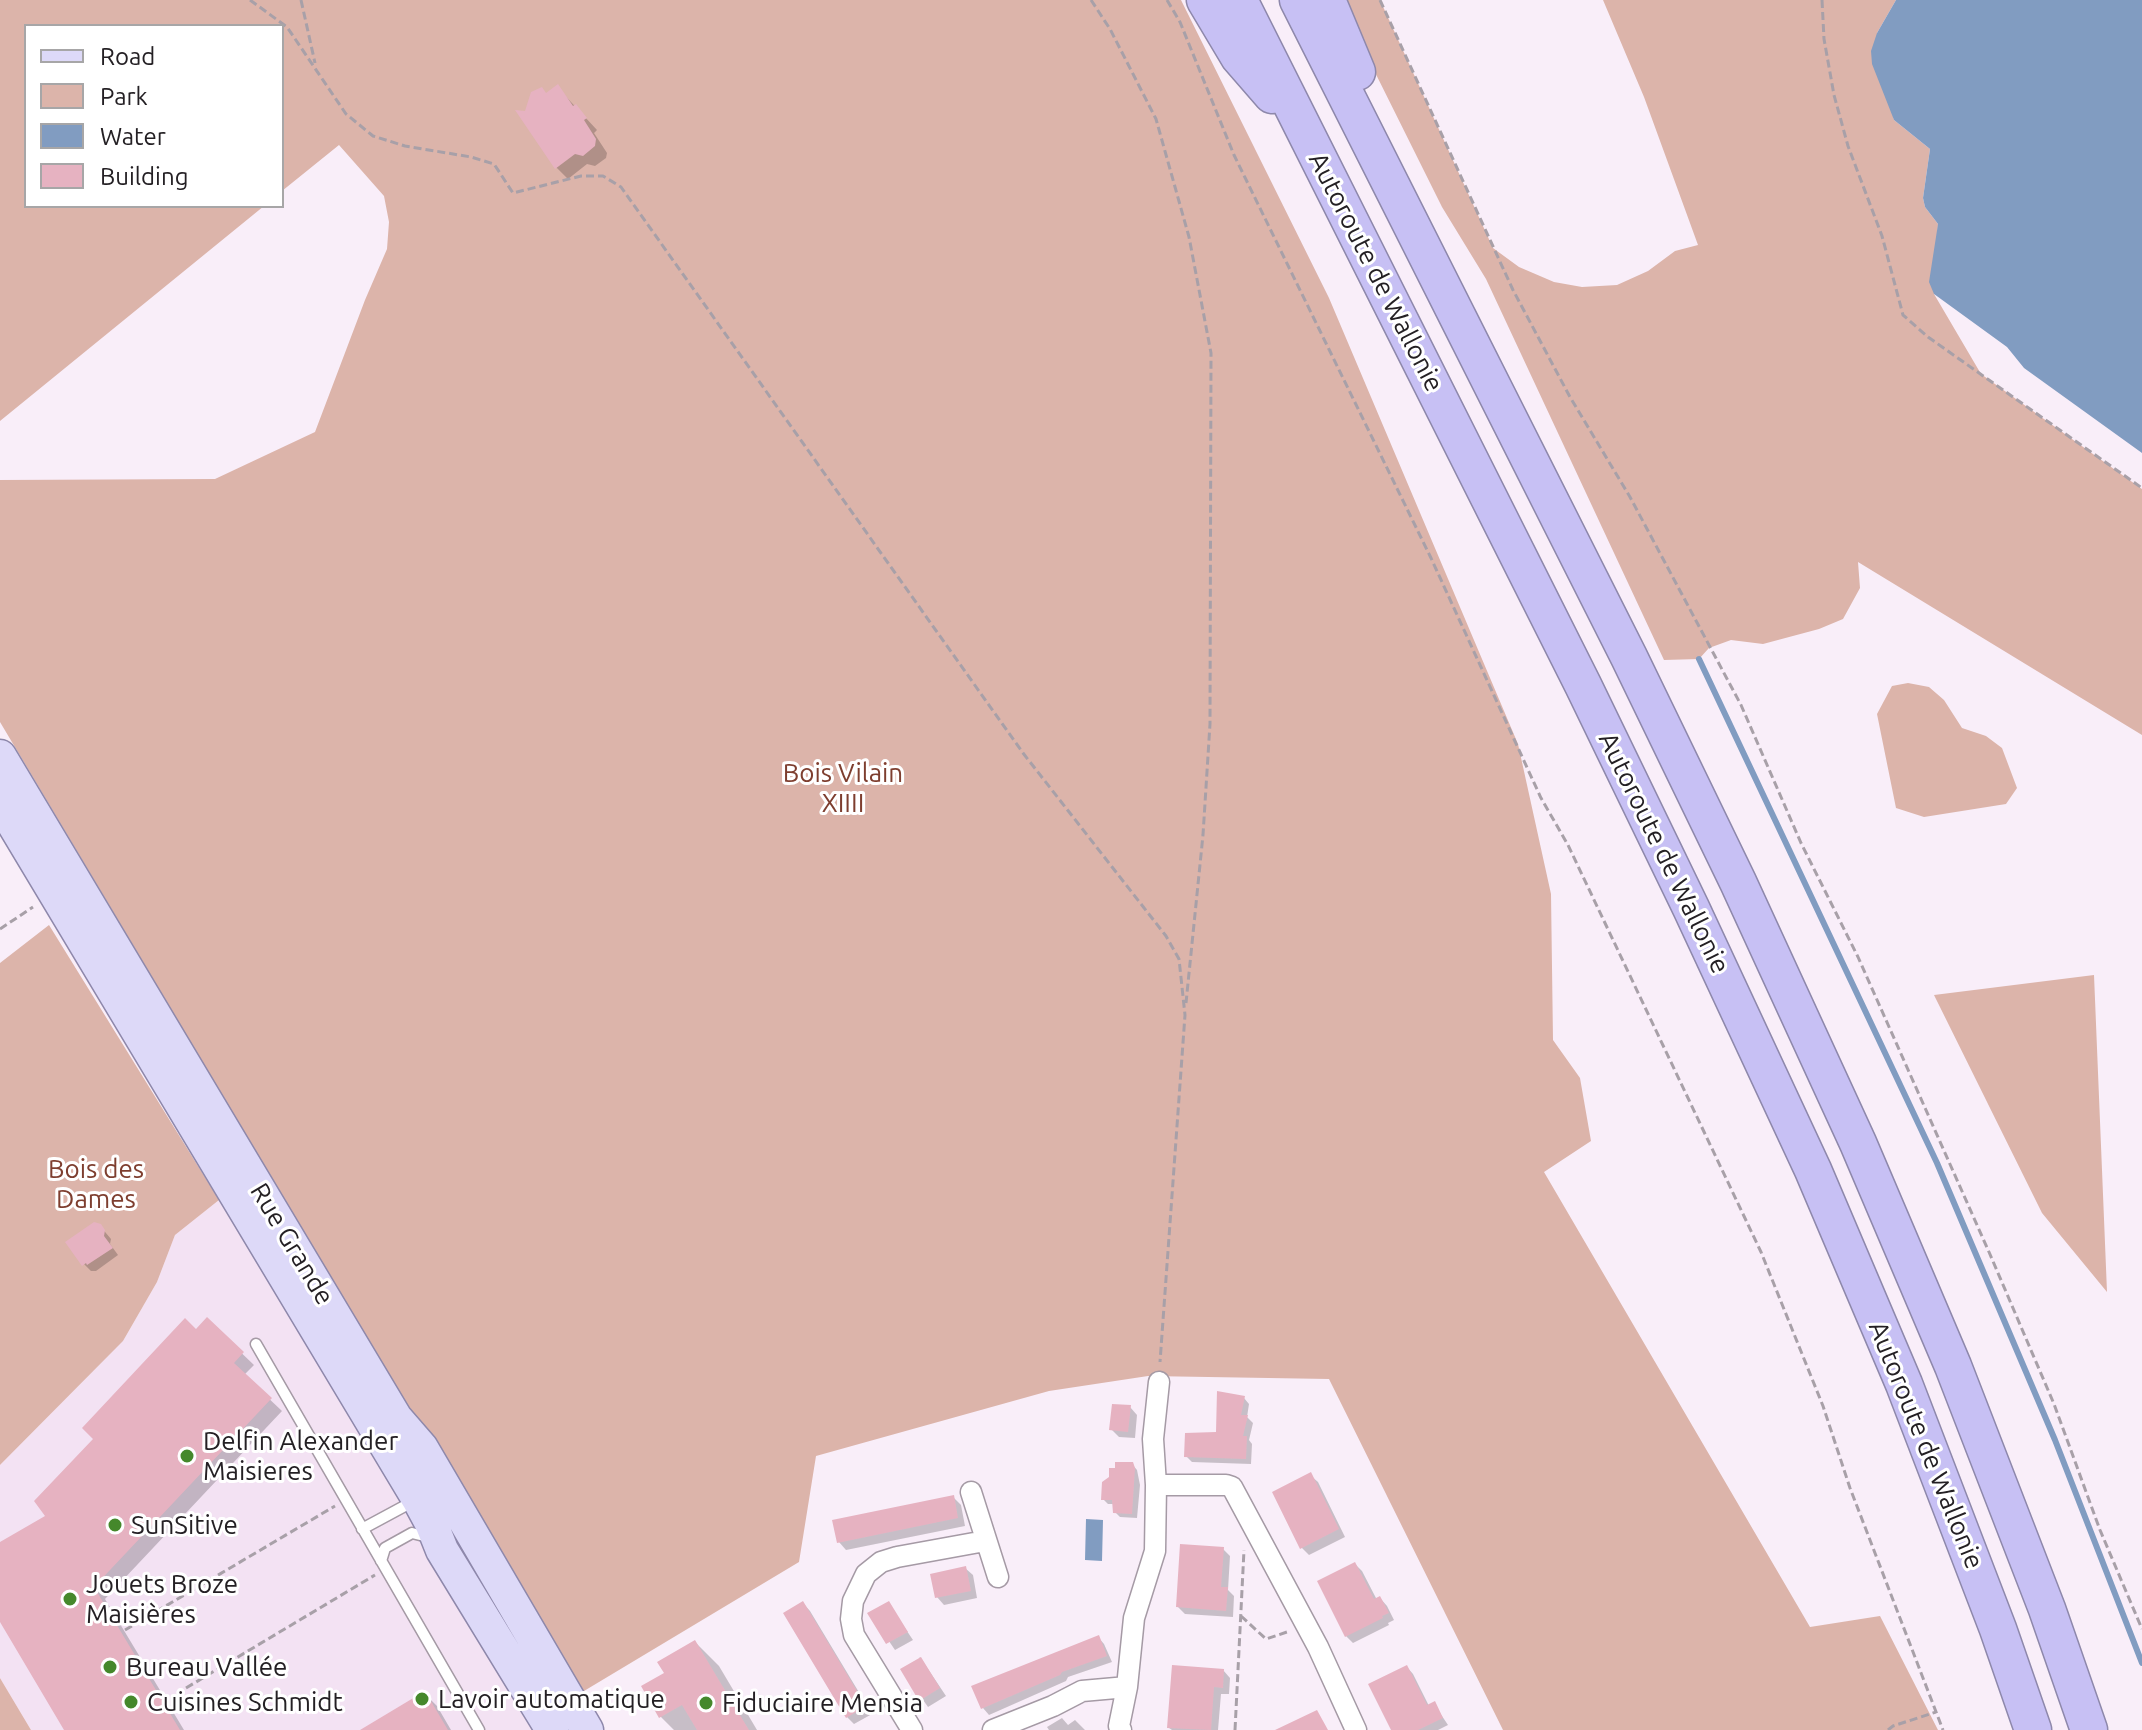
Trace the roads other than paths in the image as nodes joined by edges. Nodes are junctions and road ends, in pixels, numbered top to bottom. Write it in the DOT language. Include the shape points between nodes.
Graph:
graph roads {
  1 [pos="1205,0"];
  2 [pos="1239,0"];
  3 [pos="1298,0"];
  4 [pos="1327,0"];
  5 [pos="1310,138"];
  6 [pos="1377,159"];
  7 [pos="0,756"];
  8 [pos="0,802"];
  9 [pos="256,1344"];
  10 [pos="1159,1382"];
  11 [pos="1156,1485"];
  12 [pos="971,1492"];
  13 [pos="437,1505"];
  14 [pos="362,1529"];
  15 [pos="985,1541"];
  16 [pos="442,1550"];
  17 [pos="384,1565"];
  18 [pos="998,1577"];
  19 [pos="1127,1687"];
  20 [pos="479,1730"];
  21 [pos="552,1730"];
  22 [pos="587,1730"];
  23 [pos="912,1730"];
  24 [pos="993,1730"];
  25 [pos="1121,1730"];
  26 [pos="1356,1730"];
  27 [pos="2033,1730"];
  28 [pos="2089,1730"];
  1 -- 5 [label="highway" via="1239,57"];
  2 -- 5 [label="highway, Autoroute de Wallonie"];
  3 -- 6 [label="highway, Autoroute de Wallonie"];
  4 -- 6 [label="highway" via="1355,62"];
  5 -- 27 [label="highway, Autoroute de Wallonie" via="1596,713 1813,1170 1904,1384"];
  6 -- 28 [label="highway, Autoroute de Wallonie" via="1629,657 1845,1114 1953,1366"];
  7 -- 13 [label="main road, Rue Grande" via="396,1418 422,1448"];
  8 -- 13 [label="main road, Rue Grande"];
  9 -- 14 [label="lane"];
  10 -- 11 [label="street" via="1153,1439"];
  11 -- 19 [label="street" via="1155,1551 1134,1618"];
  11 -- 26 [label="street" via="1226,1485 1238,1495"];
  12 -- 15 [label="street"];
  13 -- 14 [label="lane"];
  13 -- 16 [label="main road, Rue Grande" via="432,1525"];
  13 -- 22 [label="main road, Rue Grande"];
  14 -- 17 [label="lane"];
  15 -- 18 [label="street"];
  15 -- 23 [label="street" via="881,1562 866,1574 853,1601 854,1635"];
  16 -- 17 [label="lane" via="428,1537 412,1533 385,1548"];
  16 -- 21 [label="main road, Rue Grande"];
  17 -- 20 [label="lane"];
  19 -- 24 [label="street" via="1082,1691"];
  19 -- 25 [label="street"];
}
